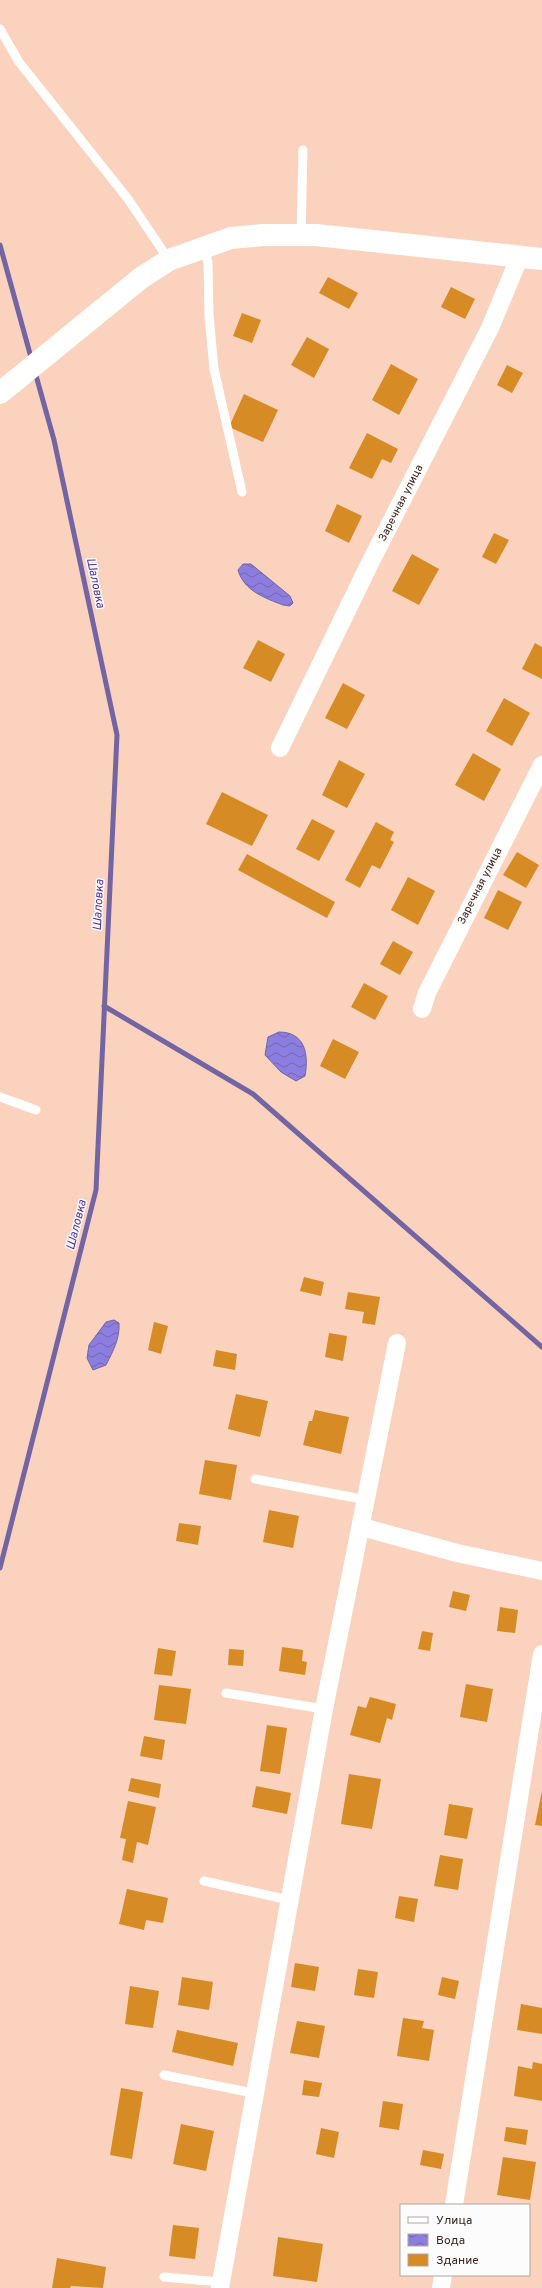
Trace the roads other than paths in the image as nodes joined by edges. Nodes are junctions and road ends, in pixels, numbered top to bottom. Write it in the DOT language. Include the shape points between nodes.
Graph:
graph roads {
  1 [pos="0,29"];
  2 [pos="303,150"];
  3 [pos="301,235"];
  4 [pos="202,246"];
  5 [pos="520,256"];
  6 [pos="542,259"];
  7 [pos="169,260"];
  8 [pos="0,393"];
  9 [pos="242,492"];
  10 [pos="280,748"];
  11 [pos="542,765"];
  12 [pos="422,1010"];
  13 [pos="0,1096"];
  14 [pos="36,1110"];
  15 [pos="397,1343"];
  16 [pos="255,1480"];
  17 [pos="367,1500"];
  18 [pos="362,1527"];
  19 [pos="542,1571"];
  20 [pos="542,1654"];
  21 [pos="226,1693"];
  22 [pos="324,1709"];
  23 [pos="204,1881"];
  24 [pos="289,1900"];
  25 [pos="164,2075"];
  26 [pos="253,2094"];
  27 [pos="454,2204"];
  28 [pos="443,2276"];
  29 [pos="164,2277"];
  30 [pos="220,2285"];
  31 [pos="441,2288"];
  1 -- 7 [label="lane" via="19,62 128,199"];
  2 -- 3 [label="lane"];
  3 -- 4 [label="street" via="231,238"];
  3 -- 5 [label="street" via="376,240"];
  4 -- 7 [label="street"];
  4 -- 9 [label="lane" via="208,262 214,369"];
  5 -- 6 [label="street"];
  5 -- 10 [label="street, Заречная улица" via="490,328 371,561"];
  7 -- 8 [label="street" via="141,278"];
  11 -- 12 [label="street, Заречная улица" via="427,993"];
  13 -- 14 [label="lane"];
  15 -- 17 [label="street"];
  16 -- 17 [label="lane"];
  17 -- 18 [label="street"];
  18 -- 19 [label="street" via="458,1553"];
  18 -- 22 [label="street"];
  20 -- 27 [label="street"];
  21 -- 22 [label="lane"];
  22 -- 24 [label="street"];
  23 -- 24 [label="lane"];
  24 -- 26 [label="street"];
  25 -- 26 [label="lane"];
  26 -- 30 [label="street"];
  28 -- 31 [label="street"];
  29 -- 30 [label="lane"];
}
